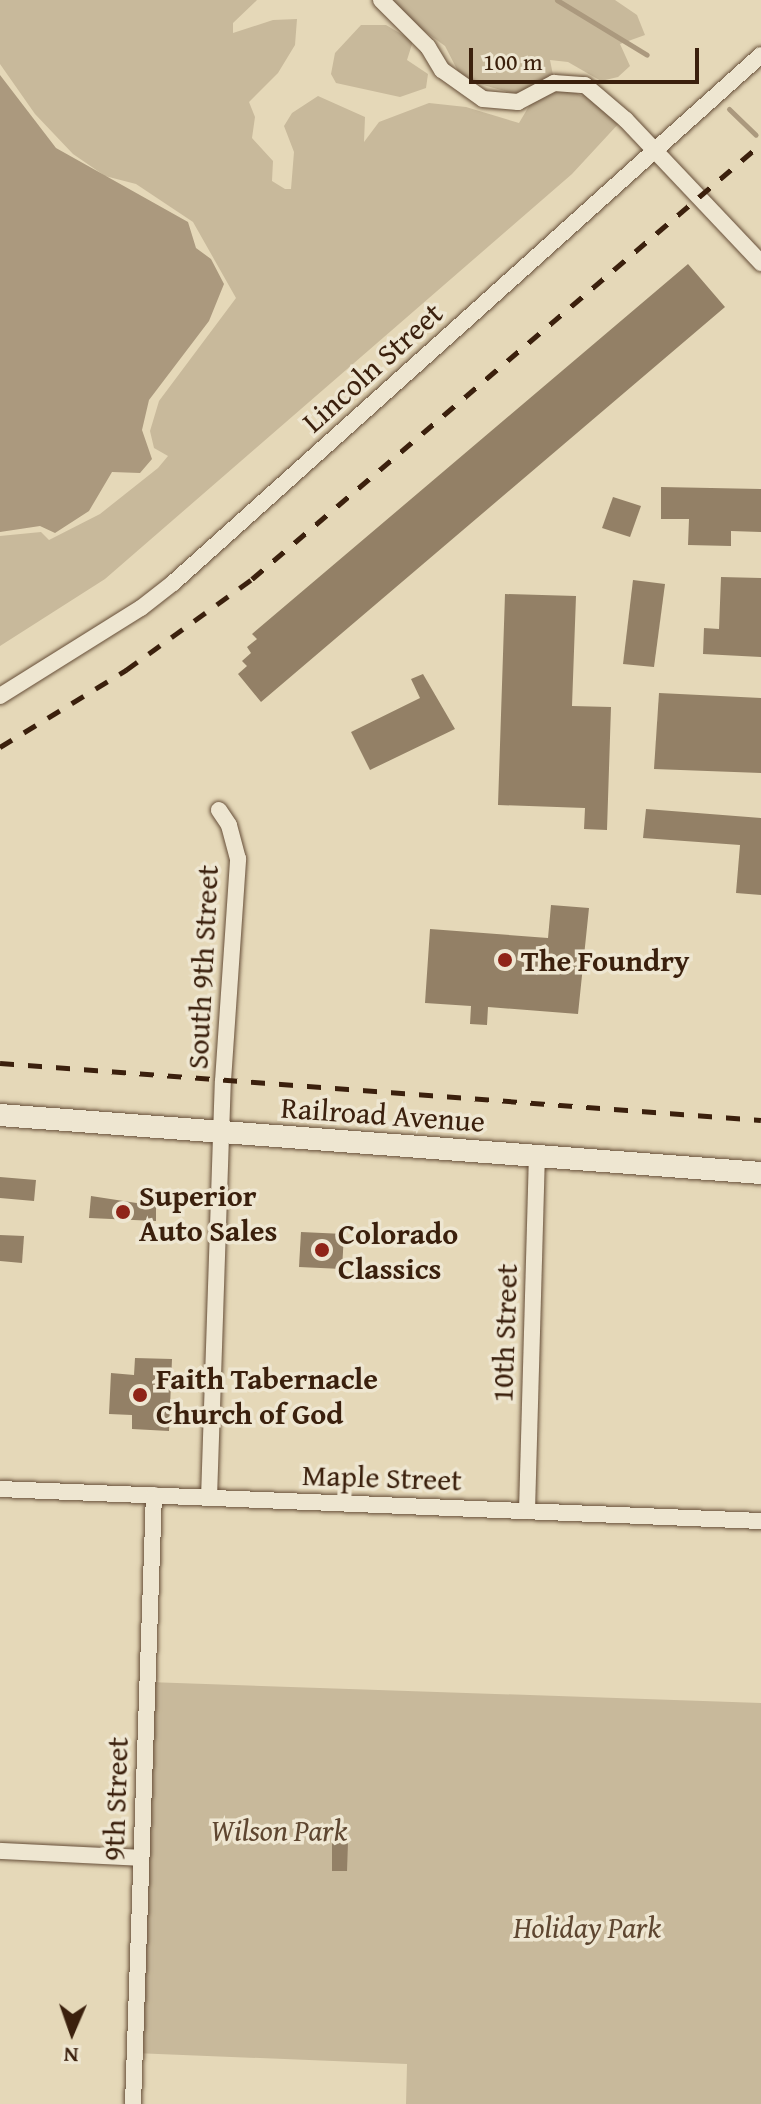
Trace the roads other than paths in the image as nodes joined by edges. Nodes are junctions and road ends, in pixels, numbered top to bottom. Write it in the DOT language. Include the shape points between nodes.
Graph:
graph roads {
  1 [pos="381,0"];
  2 [pos="761,55"];
  3 [pos="656,153"];
  4 [pos="761,263"];
  5 [pos="0,696"];
  6 [pos="219,810"];
  7 [pos="0,1115"];
  8 [pos="222,1132"];
  9 [pos="537,1156"];
  10 [pos="761,1173"];
  11 [pos="0,1489"];
  12 [pos="154,1495"];
  13 [pos="209,1498"];
  14 [pos="527,1511"];
  15 [pos="761,1521"];
  16 [pos="0,1851"];
  17 [pos="141,1858"];
  18 [pos="133,2104"];
  1 -- 3 [label="street" via="428,47 442,70 483,99 518,102 554,83 585,85"];
  2 -- 3 [label="street, Lincoln Street"];
  3 -- 4 [label="street"];
  3 -- 5 [label="street, Lincoln Street" via="173,583"];
  6 -- 8 [label="street, South 9th Street" via="238,859"];
  7 -- 8 [label="main road, Railroad Avenue"];
  8 -- 9 [label="main road, Railroad Avenue"];
  8 -- 13 [label="street"];
  9 -- 10 [label="main road, Railroad Avenue"];
  9 -- 14 [label="street, 10th Street"];
  11 -- 12 [label="street, Maple Street"];
  12 -- 13 [label="street, Maple Street"];
  12 -- 17 [label="street, 9th Street"];
  13 -- 14 [label="street, Maple Street"];
  14 -- 15 [label="street, Maple Street"];
  16 -- 17 [label="street"];
  17 -- 18 [label="street, 9th Street"];
}
